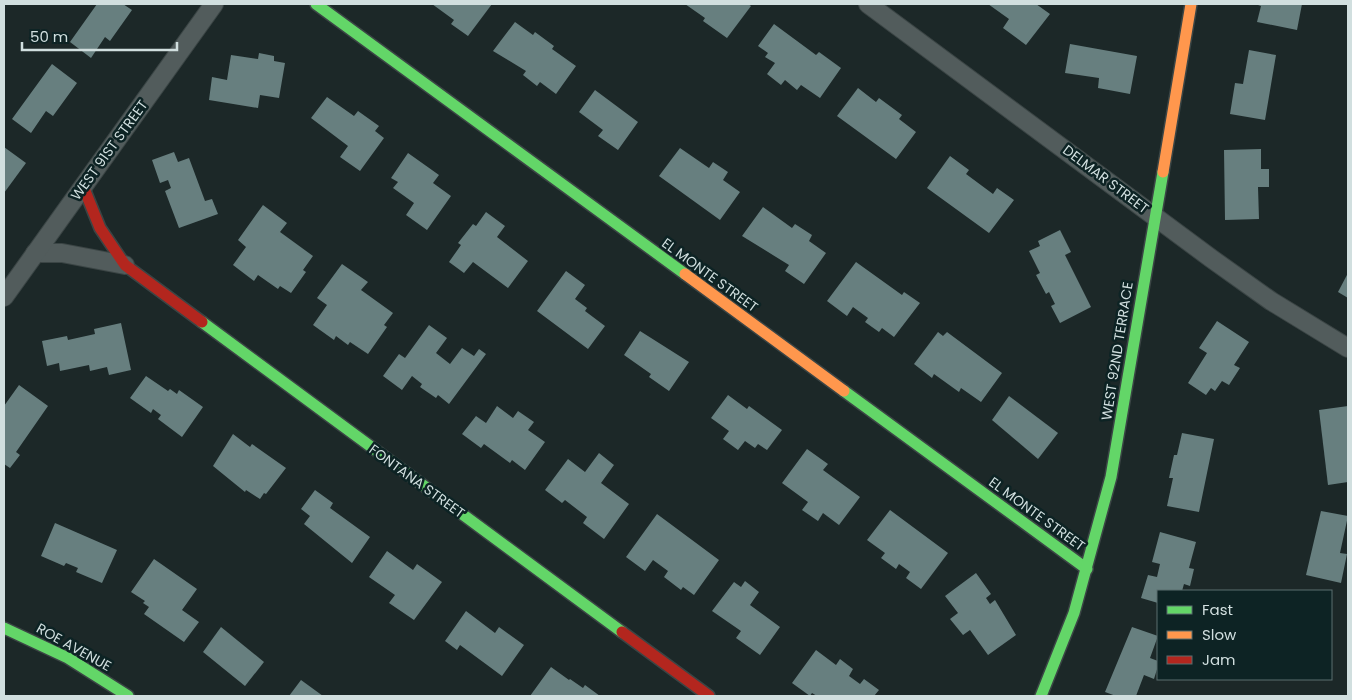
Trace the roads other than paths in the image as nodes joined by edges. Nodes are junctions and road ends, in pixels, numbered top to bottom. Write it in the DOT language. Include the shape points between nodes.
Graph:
graph roads {
  1 [pos="214,4"];
  2 [pos="316,4"];
  3 [pos="868,4"];
  4 [pos="1191,4"];
  5 [pos="83,186"];
  6 [pos="1154,216"];
  7 [pos="35,252"];
  8 [pos="125,265"];
  9 [pos="4,297"];
  10 [pos="1348,348"];
  11 [pos="1087,569"];
  12 [pos="4,628"];
  13 [pos="128,696"];
  14 [pos="710,696"];
  15 [pos="1041,696"];
  1 -- 5 [label="street, WEST 91ST STREET"];
  2 -- 11 [label="street, EL MONTE STREET"];
  3 -- 6 [label="street, DELMAR STREET"];
  4 -- 6 [label="street, WEST 92ND TERRACE"];
  5 -- 7 [label="street, WEST 91ST STREET"];
  5 -- 8 [label="street, FONTANA STREET" via="95,221"];
  6 -- 10 [label="street, DELMAR STREET" via="1271,301"];
  6 -- 11 [label="street, WEST 92ND TERRACE" via="1111,477"];
  7 -- 8 [label="street, FONTANA STREET" via="62,253"];
  7 -- 9 [label="street, WEST 91ST STREET"];
  8 -- 14 [label="street, FONTANA STREET"];
  11 -- 15 [label="street, WEST 92ND TERRACE" via="1074,613"];
  12 -- 13 [label="street, ROE AVENUE" via="84,666"];
}
